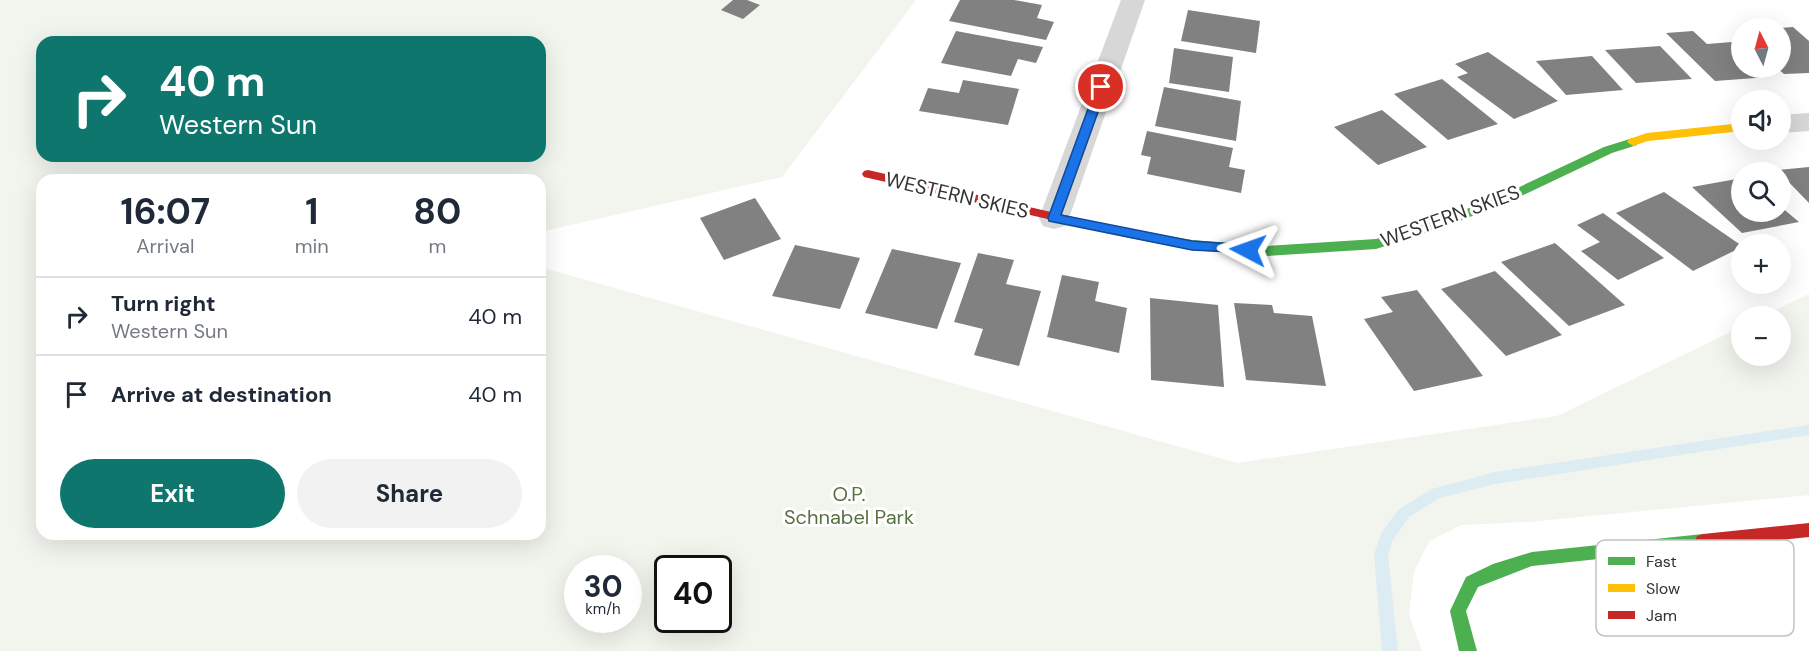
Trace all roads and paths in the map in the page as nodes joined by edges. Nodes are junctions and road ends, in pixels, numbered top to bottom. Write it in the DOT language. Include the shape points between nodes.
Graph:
graph roads {
  1 [pos="1133,0"];
  2 [pos="1809,122"];
  3 [pos="1791,123"];
  4 [pos="1731,128"];
  5 [pos="868,174"];
  6 [pos="1054,218"];
  7 [pos="1809,530"];
  8 [pos="1713,540"];
  9 [pos="1596,552"];
  10 [pos="1468,651"];
  1 -- 6 [label="street"];
  2 -- 3 [label="street"];
  4 -- 6 [label="street, WESTERN SKIES" via="1647,138 1608,150 1451,220 1376,244 1267,251 1192,246"];
  5 -- 6 [label="street, WESTERN SKIES"];
  7 -- 8 [label="street"];
  9 -- 10 [label="street" via="1532,559 1472,582 1458,611"];
}
